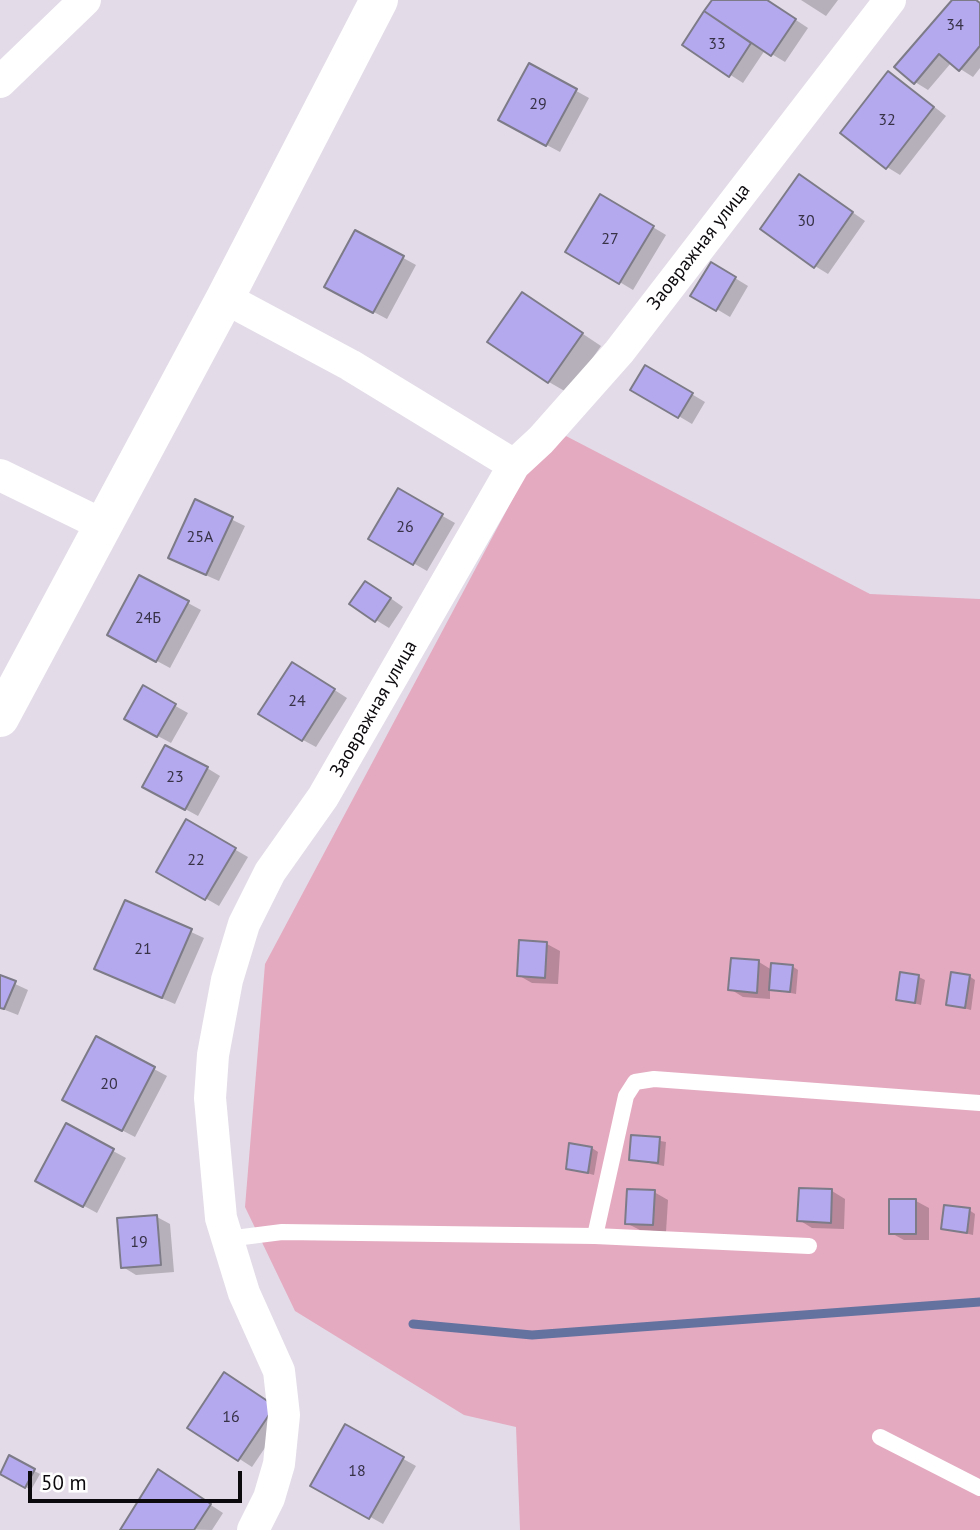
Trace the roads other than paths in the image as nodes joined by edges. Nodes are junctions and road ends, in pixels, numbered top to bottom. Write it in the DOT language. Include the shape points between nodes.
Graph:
graph roads {
  1 [pos="85,0"];
  2 [pos="379,0"];
  3 [pos="890,0"];
  4 [pos="0,82"];
  5 [pos="225,298"];
  6 [pos="514,465"];
  7 [pos="0,475"];
  8 [pos="103,525"];
  9 [pos="0,718"];
  10 [pos="980,1103"];
  11 [pos="595,1236"];
  12 [pos="227,1239"];
  13 [pos="808,1246"];
  14 [pos="880,1437"];
  15 [pos="980,1488"];
  16 [pos="253,1530"];
  1 -- 4 [label="street"];
  2 -- 5 [label="street"];
  3 -- 6 [label="street, Заовражная улица" via="619,352"];
  5 -- 6 [label="street" via="350,365"];
  5 -- 8 [label="street"];
  6 -- 12 [label="street, Заовражная улица" via="323,797 270,872 244,924 226,980 211,1087 221,1218"];
  7 -- 8 [label="street"];
  8 -- 9 [label="street"];
  10 -- 11 [label="lane" via="654,1079 635,1082 626,1096"];
  11 -- 12 [label="lane" via="282,1232"];
  11 -- 13 [label="lane"];
  12 -- 16 [label="street, Заовражная улица" via="244,1293 279,1371 284,1415 279,1464 269,1499"];
  14 -- 15 [label="lane"];
}
